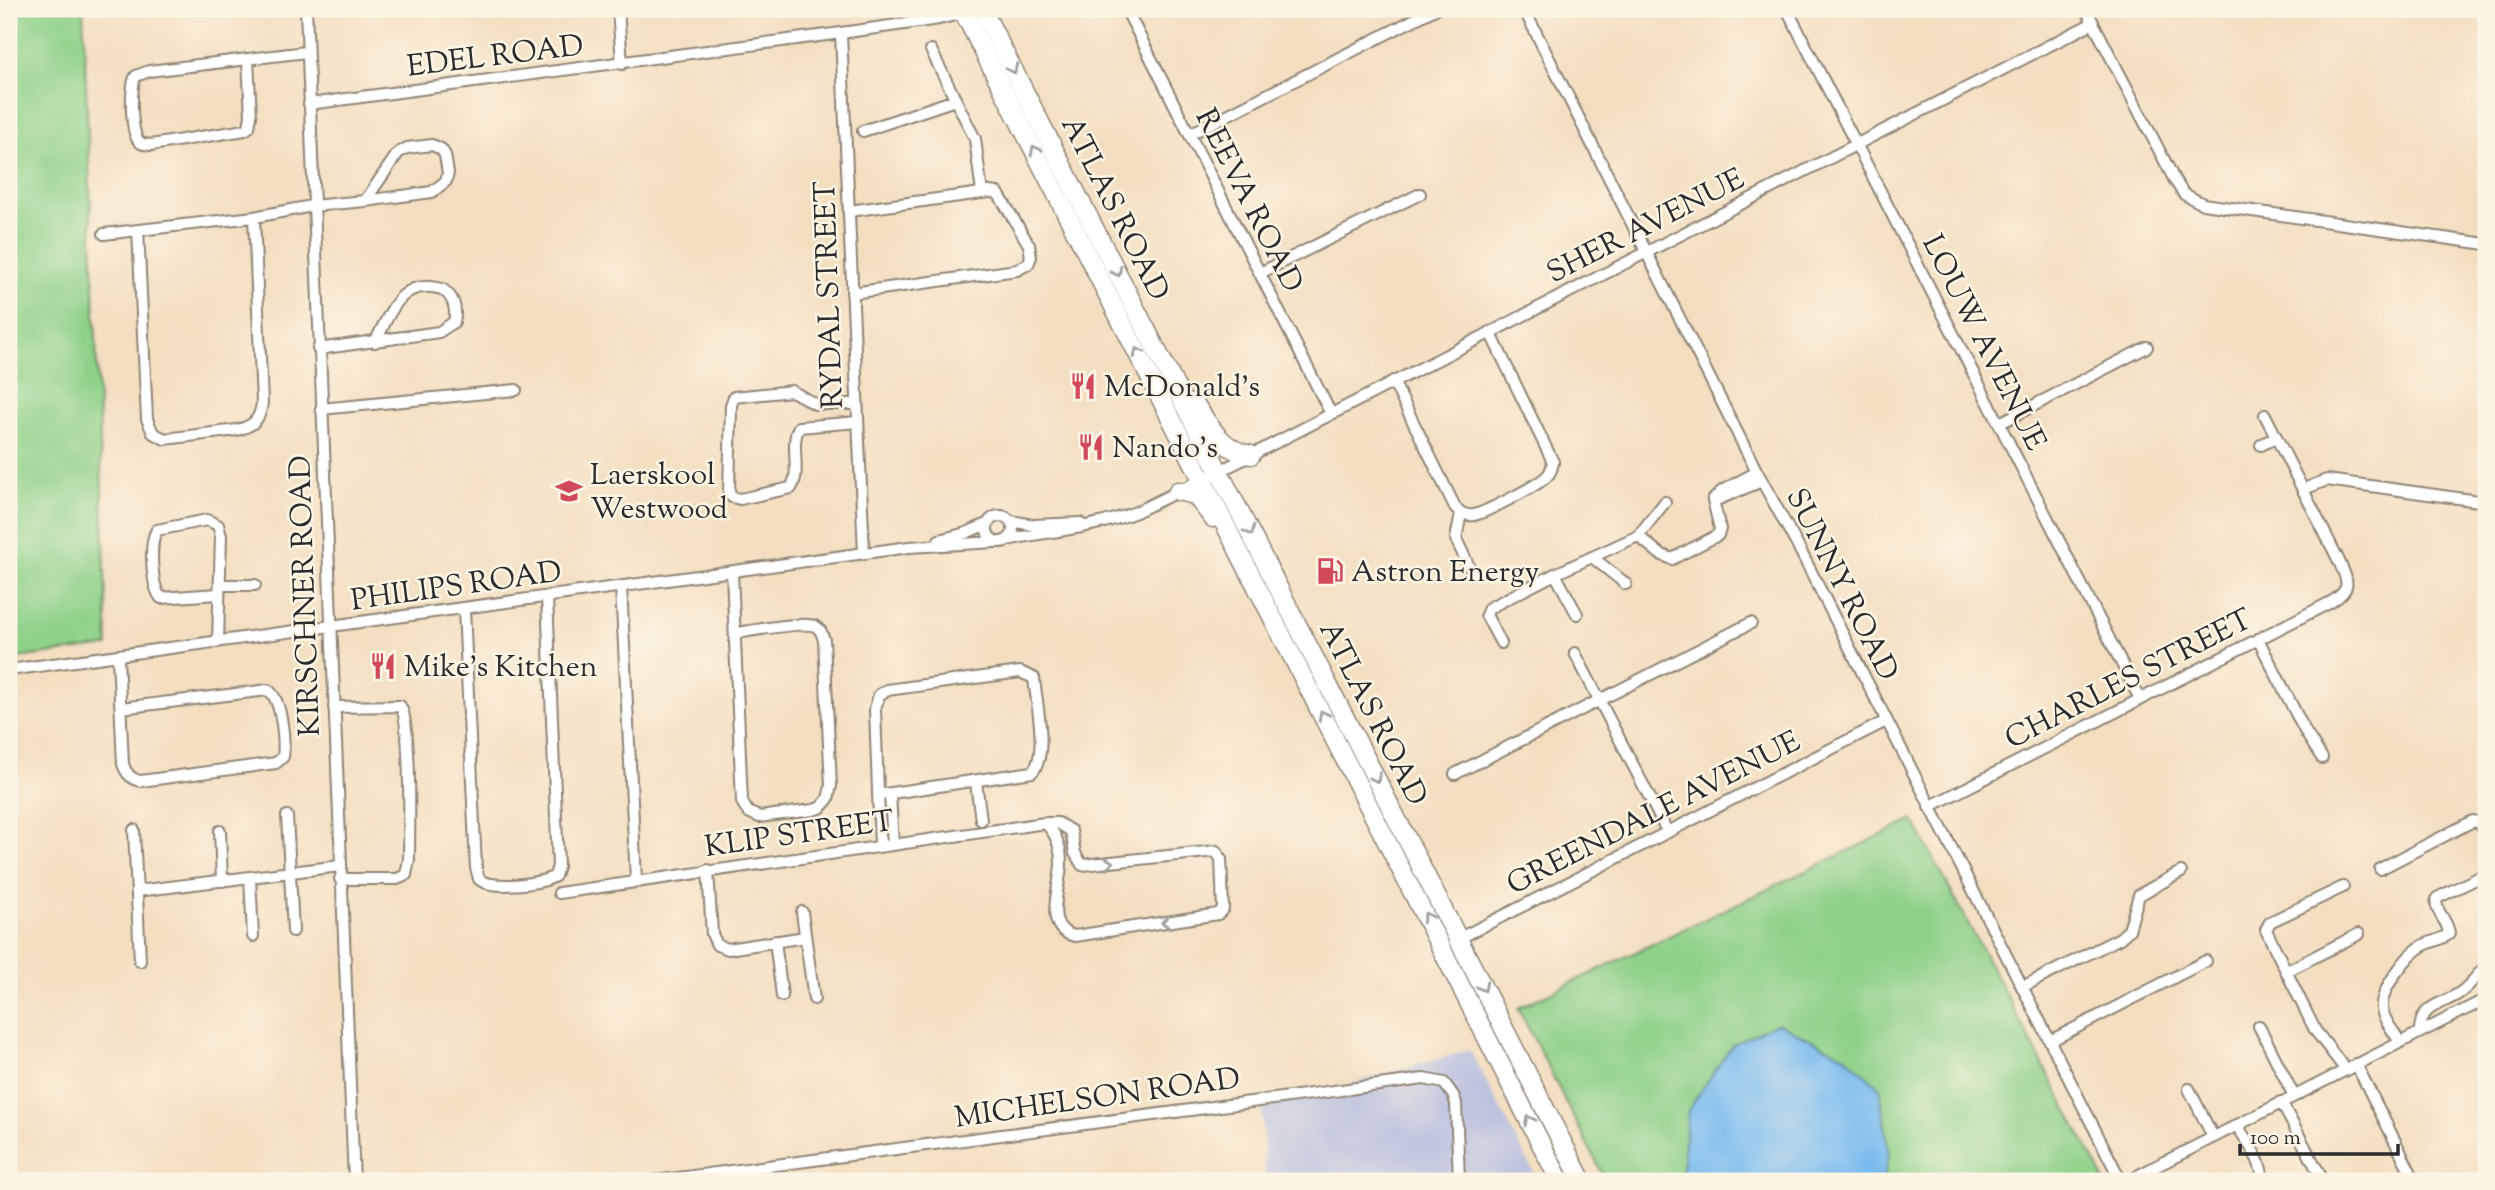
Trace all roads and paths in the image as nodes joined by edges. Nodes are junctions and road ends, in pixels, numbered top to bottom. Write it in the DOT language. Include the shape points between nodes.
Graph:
graph roads {
  1 [pos="306,9"];
  2 [pos="618,9"];
  3 [pos="1126,9"];
  4 [pos="1435,9"];
  5 [pos="1524,9"];
  6 [pos="1787,9"];
  7 [pos="2086,9"];
  8 [pos="971,10"];
  9 [pos="2093,23"];
  10 [pos="841,33"];
  11 [pos="931,50"];
  12 [pos="306,52"];
  13 [pos="248,60"];
  14 [pos="622,64"];
  15 [pos="954,100"];
  16 [pos="309,104"];
  17 [pos="863,131"];
  18 [pos="1190,135"];
  19 [pos="1855,144"];
  20 [pos="982,193"];
  21 [pos="1420,194"];
  22 [pos="365,201"];
  23 [pos="312,206"];
  24 [pos="849,211"];
  25 [pos="254,217"];
  26 [pos="138,230"];
  27 [pos="104,234"];
  28 [pos="2486,244"];
  29 [pos="1647,252"];
  30 [pos="1260,273"];
  31 [pos="852,293"];
  32 [pos="1490,332"];
  33 [pos="375,342"];
  34 [pos="2147,346"];
  35 [pos="318,349"];
  36 [pos="1162,362"];
  37 [pos="1393,381"];
  38 [pos="516,390"];
  39 [pos="857,404"];
  40 [pos="321,410"];
  41 [pos="1331,414"];
  42 [pos="2265,415"];
  43 [pos="858,422"];
  44 [pos="2000,423"];
  45 [pos="2276,437"];
  46 [pos="2261,445"];
  47 [pos="1251,455"];
  48 [pos="1211,475"];
  49 [pos="1760,477"];
  50 [pos="2304,489"];
  51 [pos="1178,491"];
  52 [pos="1665,502"];
  53 [pos="2486,502"];
  54 [pos="1461,513"];
  55 [pos="1011,521"];
  56 [pos="987,524"];
  57 [pos="1086,525"];
  58 [pos="1638,536"];
  59 [pos="1001,541"];
  60 [pos="909,547"];
  61 [pos="864,554"];
  62 [pos="1242,556"];
  63 [pos="1592,557"];
  64 [pos="732,572"];
  65 [pos="1472,573"];
  66 [pos="1555,573"];
  67 [pos="1626,584"];
  68 [pos="255,585"];
  69 [pos="621,587"];
  70 [pos="220,590"];
  71 [pos="547,597"];
  72 [pos="464,609"];
  73 [pos="1577,614"];
  74 [pos="1751,623"];
  75 [pos="331,627"];
  76 [pos="736,633"];
  77 [pos="2258,639"];
  78 [pos="218,642"];
  79 [pos="1501,643"];
  80 [pos="1575,653"];
  81 [pos="118,657"];
  82 [pos="9,670"];
  83 [pos="2140,699"];
  84 [pos="1599,701"];
  85 [pos="334,707"];
  86 [pos="121,708"];
  87 [pos="1886,721"];
  88 [pos="2322,758"];
  89 [pos="1455,774"];
  90 [pos="976,782"];
  91 [pos="884,795"];
  92 [pos="1929,807"];
  93 [pos="286,816"];
  94 [pos="981,820"];
  95 [pos="1045,823"];
  96 [pos="134,830"];
  97 [pos="220,831"];
  98 [pos="1667,831"];
  99 [pos="2486,832"];
  100 [pos="893,845"];
  101 [pos="880,846"];
  102 [pos="340,866"];
  103 [pos="2380,869"];
  104 [pos="708,870"];
  105 [pos="2181,872"];
  106 [pos="291,873"];
  107 [pos="2486,874"];
  108 [pos="250,878"];
  109 [pos="340,879"];
  110 [pos="636,880"];
  111 [pos="222,881"];
  112 [pos="2343,887"];
  113 [pos="137,891"];
  114 [pos="559,892"];
  115 [pos="802,912"];
  116 [pos="293,931"];
  117 [pos="2359,934"];
  118 [pos="253,936"];
  119 [pos="805,937"];
  120 [pos="775,941"];
  121 [pos="1451,943"];
  122 [pos="140,961"];
  123 [pos="2206,961"];
  124 [pos="2486,965"];
  125 [pos="2287,971"];
  126 [pos="2022,987"];
  127 [pos="782,996"];
  128 [pos="814,999"];
  129 [pos="2486,999"];
  130 [pos="2259,1026"];
  131 [pos="2420,1032"];
  132 [pos="2050,1041"];
  133 [pos="2400,1042"];
  134 [pos="2351,1067"];
  135 [pos="2189,1089"];
  136 [pos="2294,1096"];
  137 [pos="2281,1102"];
  138 [pos="2236,1125"];
  139 [pos="2213,1137"];
  140 [pos="2319,1173"];
  141 [pos="2135,1178"];
  142 [pos="2119,1179"];
  143 [pos="354,1181"];
  144 [pos="655,1181"];
  145 [pos="1459,1181"];
  146 [pos="1560,1181"];
  147 [pos="1582,1181"];
  148 [pos="2262,1181"];
  149 [pos="2415,1181"];
  1 -- 12 [label="street, KIRSCHNER ROAD"];
  2 -- 14 [label="street"];
  3 -- 18 [label="street, REEVA ROAD"];
  4 -- 18 [label="street"];
  5 -- 29 [label="street, SUNNY ROAD"];
  6 -- 19 [label="street, LOUW AVENUE"];
  7 -- 9 [label="street"];
  8 -- 10 [label="street, EDEL ROAD"];
  8 -- 36 [label="main road, ATLAS ROAD, one-way"];
  48 -- 8 [label="main road, ATLAS ROAD, one-way"];
  9 -- 19 [label="street, SHER AVENUE"];
  9 -- 28 [label="street" via="2184,194 2203,204"];
  10 -- 14 [label="street, EDEL ROAD"];
  10 -- 24 [label="street, RYDAL STREET"];
  11 -- 15 [label="street"];
  12 -- 13 [label="street"];
  12 -- 16 [label="street, KIRSCHNER ROAD"];
  13 -- 13 [label="street" via="136,76 132,85 137,139 151,145 245,130 251,116"];
  14 -- 16 [label="street, EDEL ROAD"];
  15 -- 17 [label="street"];
  15 -- 20 [label="street" via="975,139"];
  16 -- 23 [label="street, KIRSCHNER ROAD"];
  18 -- 30 [label="street, REEVA ROAD"];
  19 -- 29 [label="street, SHER AVENUE"];
  19 -- 44 [label="street, LOUW AVENUE"];
  20 -- 24 [label="street"];
  20 -- 31 [label="street" via="1002,197 1029,245 1031,257 1024,268"];
  21 -- 30 [label="street"];
  22 -- 22 [label="street" via="440,188 449,173 445,155 432,145 398,153"];
  22 -- 23 [label="street"];
  23 -- 25 [label="street"];
  23 -- 35 [label="street, KIRSCHNER ROAD"];
  24 -- 31 [label="street, RYDAL STREET"];
  25 -- 26 [label="street"];
  25 -- 26 [label="street" via="259,418 247,428 164,439 153,433 147,419"];
  26 -- 27 [label="street"];
  29 -- 32 [label="street, SHER AVENUE"];
  29 -- 49 [label="street, SUNNY ROAD"];
  30 -- 41 [label="street, REEVA ROAD"];
  31 -- 39 [label="street, RYDAL STREET"];
  32 -- 37 [label="street, SHER AVENUE"];
  32 -- 54 [label="street" via="1553,466 1545,479 1484,512"];
  33 -- 33 [label="street" via="439,332 454,321 453,301 433,286 412,289 398,300"];
  33 -- 35 [label="street"];
  34 -- 44 [label="street"];
  35 -- 40 [label="street, KIRSCHNER ROAD"];
  36 -- 47 [label="main road" via="1227,447"];
  36 -- 48 [label="main road, ATLAS ROAD"];
  37 -- 41 [label="street, SHER AVENUE"];
  37 -- 54 [label="street"];
  38 -- 40 [label="street"];
  39 -- 43 [label="street, RYDAL STREET"];
  39 -- 43 [label="street" via="815,404 792,391 734,397 729,494 740,499 791,488 799,427"];
  40 -- 75 [label="street, KIRSCHNER ROAD"];
  41 -- 47 [label="street, SHER AVENUE"];
  42 -- 45 [label="street"];
  43 -- 61 [label="street, RYDAL STREET"];
  44 -- 83 [label="street, LOUW AVENUE"];
  45 -- 46 [label="street"];
  45 -- 50 [label="street"];
  47 -- 48 [label="street, SHER AVENUE"];
  48 -- 51 [label="street, PHILIPS ROAD"];
  48 -- 62 [label="main road, ATLAS ROAD"];
  48 -- 121 [label="main road, ATLAS ROAD, one-way"];
  49 -- 58 [label="street" via="1713,500 1718,536 1675,558 1668,559"];
  49 -- 87 [label="street, SUNNY ROAD"];
  50 -- 53 [label="street" via="2328,480"];
  50 -- 77 [label="street, CHARLES STREET" via="2347,588 2331,602"];
  51 -- 57 [label="street, PHILIPS ROAD" via="1119,518"];
  51 -- 62 [label="main road" via="1200,499"];
  52 -- 58 [label="street"];
  54 -- 65 [label="street" via="1456,539"];
  55 -- 56 [label="street" via="997,516"];
  55 -- 57 [label="street, PHILIPS ROAD"];
  55 -- 59 [label="street" via="1013,533"];
  56 -- 59 [label="street" via="987,533"];
  56 -- 60 [label="street, PHILIPS ROAD"];
  57 -- 59 [label="street, PHILIPS ROAD"];
  58 -- 63 [label="street"];
  59 -- 60 [label="street, PHILIPS ROAD"];
  60 -- 61 [label="street, PHILIPS ROAD"];
  61 -- 64 [label="street, PHILIPS ROAD"];
  121 -- 62 [label="main road, ATLAS ROAD, one-way"];
  63 -- 66 [label="street"];
  63 -- 67 [label="street"];
  64 -- 69 [label="street, PHILIPS ROAD"];
  64 -- 76 [label="street"];
  66 -- 73 [label="street"];
  66 -- 79 [label="street" via="1488,609 1486,615"];
  68 -- 70 [label="street"];
  69 -- 71 [label="street, PHILIPS ROAD"];
  69 -- 110 [label="street"];
  70 -- 70 [label="street" via="218,525 213,521 163,528 154,534 154,581 161,598"];
  70 -- 78 [label="street"];
  71 -- 72 [label="street, PHILIPS ROAD"];
  71 -- 72 [label="street" via="558,866 555,876 546,880 500,886 479,879"];
  72 -- 75 [label="street, PHILIPS ROAD"];
  74 -- 84 [label="street"];
  75 -- 78 [label="street, PHILIPS ROAD"];
  75 -- 85 [label="street, KIRSCHNER ROAD"];
  76 -- 76 [label="street" via="742,802 758,817 820,808 831,786 822,634 806,625"];
  77 -- 83 [label="street, CHARLES STREET"];
  77 -- 88 [label="street"];
  78 -- 81 [label="street, PHILIPS ROAD"];
  80 -- 84 [label="street"];
  81 -- 82 [label="street, PHILIPS ROAD"];
  81 -- 86 [label="street"];
  83 -- 92 [label="street, CHARLES STREET"];
  84 -- 89 [label="street"];
  84 -- 98 [label="street"];
  85 -- 102 [label="street, KIRSCHNER ROAD"];
  85 -- 109 [label="street" via="400,706 407,746 406,875"];
  86 -- 86 [label="street" via="268,690 279,709 284,757 276,763 135,780 123,764"];
  87 -- 92 [label="street, SUNNY ROAD"];
  87 -- 98 [label="street, GREENDALE AVENUE"];
  90 -- 91 [label="street"];
  90 -- 91 [label="street" via="1028,774 1038,766 1040,726 1034,678 1028,674 882,692 875,709"];
  90 -- 94 [label="street"];
  91 -- 100 [label="street"];
  91 -- 101 [label="street"];
  92 -- 126 [label="street, SUNNY ROAD"];
  93 -- 106 [label="street"];
  95 -- 95 [label="street, one-way" via="1068,827 1078,860 1087,866 1216,851 1222,859 1223,909 1218,914 1075,936 1061,931 1056,922 1061,863 1053,830"];
  95 -- 100 [label="street, KLIP STREET"];
  96 -- 113 [label="street"];
  97 -- 111 [label="street"];
  98 -- 121 [label="street, GREENDALE AVENUE"];
  99 -- 103 [label="street" via="2473,821"];
  100 -- 101 [label="street, KLIP STREET"];
  101 -- 104 [label="street, KLIP STREET"];
  102 -- 106 [label="street"];
  102 -- 109 [label="street, KIRSCHNER ROAD"];
  104 -- 110 [label="street, KLIP STREET"];
  104 -- 120 [label="street" via="712,934 717,945 728,948"];
  105 -- 126 [label="street" via="2139,895 2129,930 2120,938"];
  106 -- 108 [label="street"];
  106 -- 116 [label="street"];
  107 -- 133 [label="street" via="2437,898 2436,907 2449,934 2414,952 2386,990 2382,1011"];
  108 -- 111 [label="street"];
  108 -- 118 [label="street"];
  109 -- 143 [label="street, KIRSCHNER ROAD"];
  110 -- 114 [label="street, KLIP STREET"];
  111 -- 113 [label="street"];
  112 -- 125 [label="street" via="2267,926"];
  113 -- 122 [label="street"];
  115 -- 119 [label="street"];
  117 -- 125 [label="street"];
  119 -- 120 [label="street"];
  119 -- 128 [label="street"];
  120 -- 127 [label="street"];
  146 -- 121 [label="main road, ATLAS ROAD, one-way"];
  121 -- 147 [label="main road, ATLAS ROAD, one-way"];
  123 -- 132 [label="street"];
  124 -- 131 [label="street" via="2462,991 2423,1014"];
  125 -- 134 [label="street" via="2315,1030"];
  126 -- 132 [label="street, SUNNY ROAD"];
  129 -- 131 [label="street"];
  130 -- 136 [label="street"];
  131 -- 133 [label="street"];
  132 -- 142 [label="street, SUNNY ROAD"];
  133 -- 134 [label="street"];
  134 -- 136 [label="street"];
  134 -- 149 [label="street"];
  135 -- 139 [label="street"];
  136 -- 137 [label="street"];
  137 -- 138 [label="street"];
  137 -- 140 [label="street"];
  138 -- 139 [label="street"];
  138 -- 148 [label="street" via="2259,1163"];
  139 -- 141 [label="street"];
  141 -- 142 [label="street"];
  144 -- 145 [label="street, MICHELSON ROAD" via="1424,1079 1444,1083 1453,1095"];
}
